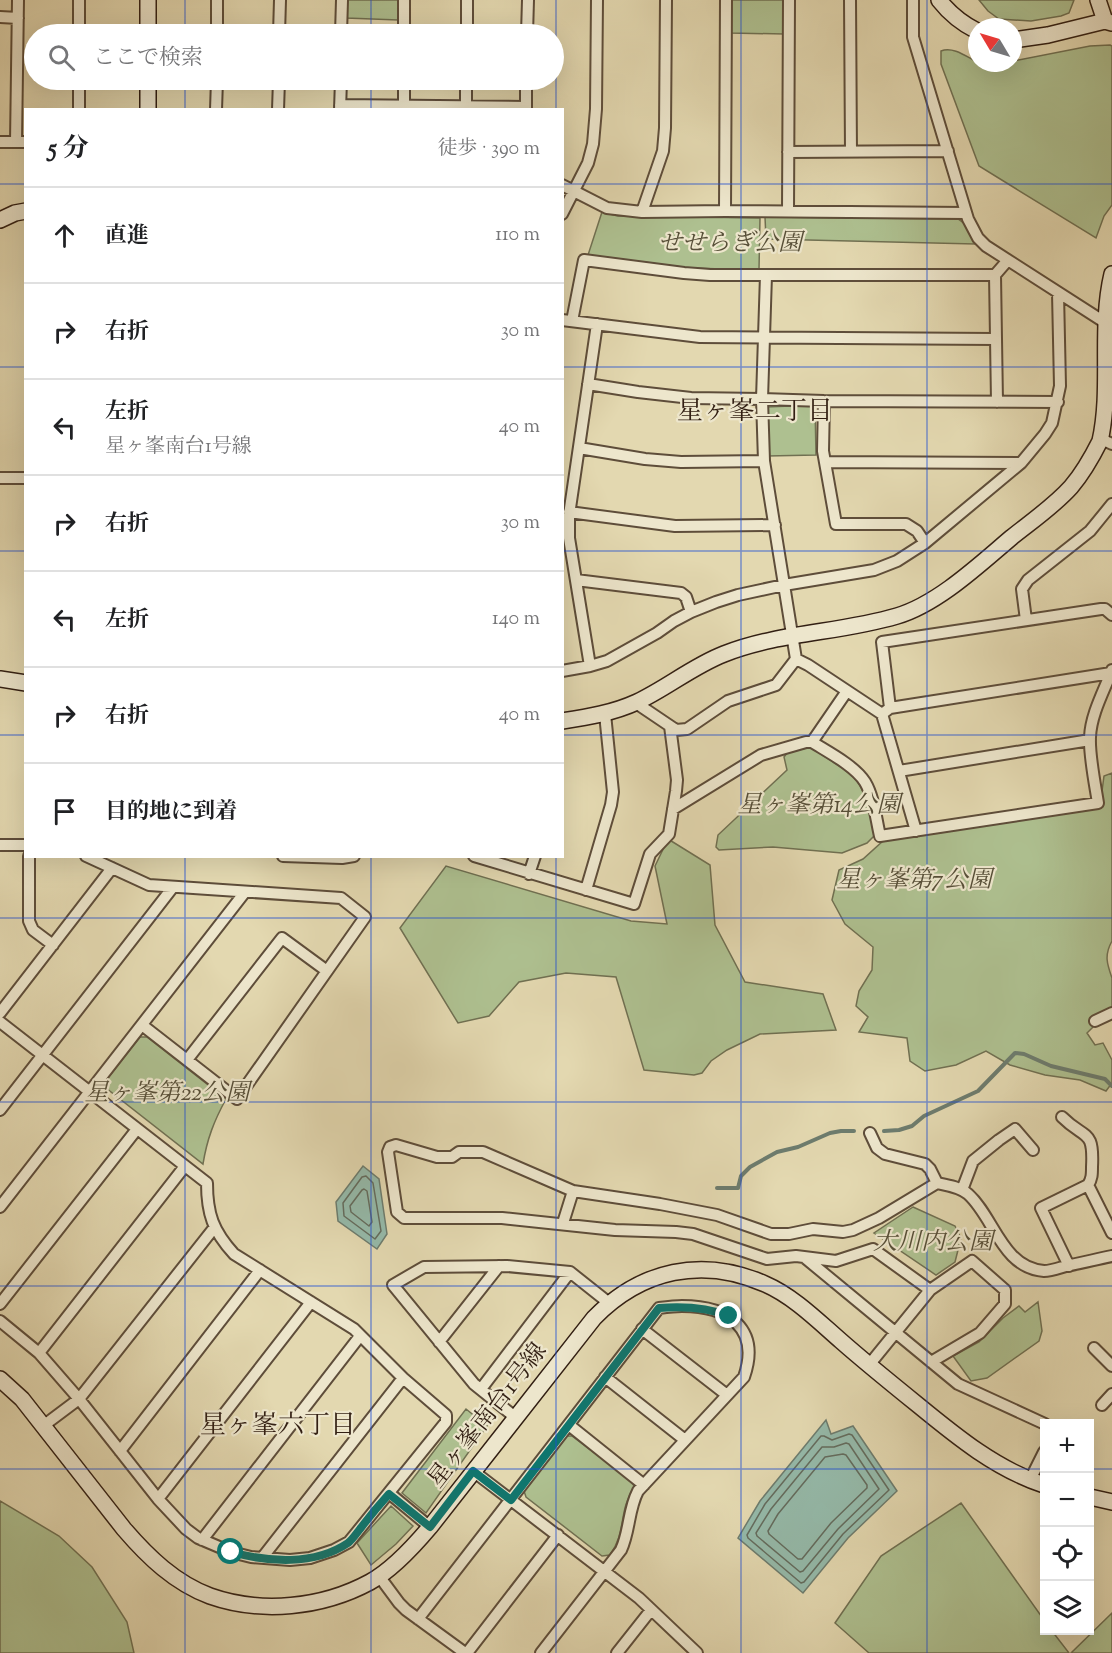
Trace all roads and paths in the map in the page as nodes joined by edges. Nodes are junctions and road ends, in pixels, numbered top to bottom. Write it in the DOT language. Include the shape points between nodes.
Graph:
graph roads {
  1 [pos="18,0"];
  2 [pos="79,0"];
  3 [pos="148,0"];
  4 [pos="218,0"];
  5 [pos="280,0"];
  6 [pos="342,0"];
  7 [pos="404,0"];
  8 [pos="467,0"];
  9 [pos="528,0"];
  10 [pos="597,0"];
  11 [pos="666,0"];
  12 [pos="726,0"];
  13 [pos="789,0"];
  14 [pos="850,0"];
  15 [pos="914,0"];
  16 [pos="939,0"];
  17 [pos="1098,0"];
  18 [pos="0,17"];
  19 [pos="18,18"];
  20 [pos="1108,22"];
  21 [pos="79,24"];
  22 [pos="148,24"];
  23 [pos="217,24"];
  24 [pos="279,24"];
  25 [pos="341,24"];
  26 [pos="404,24"];
  27 [pos="467,24"];
  28 [pos="527,24"];
  29 [pos="968,26"];
  30 [pos="1022,39"];
  31 [pos="79,90"];
  32 [pos="148,90"];
  33 [pos="217,90"];
  34 [pos="279,90"];
  35 [pos="341,90"];
  36 [pos="404,90"];
  37 [pos="466,90"];
  38 [pos="526,90"];
  39 [pos="404,106"];
  40 [pos="340,107"];
  41 [pos="466,107"];
  42 [pos="79,108"];
  43 [pos="148,108"];
  44 [pos="216,108"];
  45 [pos="278,108"];
  46 [pos="526,108"];
  47 [pos="0,142"];
  48 [pos="21,142"];
  49 [pos="948,151"];
  50 [pos="788,152"];
  51 [pos="851,152"];
  52 [pos="564,186"];
  53 [pos="575,192"];
  54 [pos="24,211"];
  55 [pos="564,211"];
  56 [pos="725,211"];
  57 [pos="642,212"];
  58 [pos="788,212"];
  59 [pos="966,213"];
  60 [pos="0,220"];
  61 [pos="1008,260"];
  62 [pos="1112,274"];
  63 [pos="766,275"];
  64 [pos="995,275"];
  65 [pos="1058,293"];
  66 [pos="567,320"];
  67 [pos="597,324"];
  68 [pos="1109,326"];
  69 [pos="765,337"];
  70 [pos="996,339"];
  71 [pos="588,384"];
  72 [pos="762,399"];
  73 [pos="824,401"];
  74 [pos="997,402"];
  75 [pos="1058,402"];
  76 [pos="1106,441"];
  77 [pos="579,448"];
  78 [pos="764,460"];
  79 [pos="825,462"];
  80 [pos="1021,464"];
  81 [pos="0,478"];
  82 [pos="24,478"];
  83 [pos="1110,511"];
  84 [pos="569,512"];
  85 [pos="775,525"];
  86 [pos="925,543"];
  87 [pos="576,580"];
  88 [pos="784,585"];
  89 [pos="691,612"];
  90 [pos="1112,615"];
  91 [pos="1026,620"];
  92 [pos="793,636"];
  93 [pos="795,659"];
  94 [pos="590,666"];
  95 [pos="564,671"];
  96 [pos="1111,671"];
  97 [pos="0,678"];
  98 [pos="24,683"];
  99 [pos="847,691"];
  100 [pos="636,703"];
  101 [pos="886,711"];
  102 [pos="605,714"];
  103 [pos="564,721"];
  104 [pos="669,726"];
  105 [pos="1090,740"];
  106 [pos="812,742"];
  107 [pos="899,771"];
  108 [pos="673,809"];
  109 [pos="916,831"];
  110 [pos="0,845"];
  111 [pos="24,845"];
  112 [pos="29,858"];
  113 [pos="90,858"];
  114 [pos="480,858"];
  115 [pos="534,858"];
  116 [pos="112,868"];
  117 [pos="529,874"];
  118 [pos="172,887"];
  119 [pos="586,890"];
  120 [pos="245,892"];
  121 [pos="53,945"];
  122 [pos="327,971"];
  123 [pos="0,1013"];
  124 [pos="1112,1013"];
  125 [pos="1095,1021"];
  126 [pos="0,1022"];
  127 [pos="142,1025"];
  128 [pos="43,1055"];
  129 [pos="187,1060"];
  130 [pos="90,1092"];
  131 [pos="0,1110"];
  132 [pos="1062,1117"];
  133 [pos="137,1128"];
  134 [pos="870,1132"];
  135 [pos="1034,1150"];
  136 [pos="184,1166"];
  137 [pos="937,1183"];
  138 [pos="1088,1185"];
  139 [pos="963,1190"];
  140 [pos="573,1191"];
  141 [pos="0,1207"];
  142 [pos="563,1223"];
  143 [pos="214,1228"];
  144 [pos="1112,1233"];
  145 [pos="1112,1256"];
  146 [pos="803,1257"];
  147 [pos="499,1266"];
  148 [pos="1068,1266"];
  149 [pos="260,1270"];
  150 [pos="570,1272"];
  151 [pos="930,1290"];
  152 [pos="311,1302"];
  153 [pos="609,1303"];
  154 [pos="0,1304"];
  155 [pos="0,1321"];
  156 [pos="642,1329"];
  157 [pos="895,1332"];
  158 [pos="360,1336"];
  159 [pos="439,1342"];
  160 [pos="1094,1348"];
  161 [pos="39,1353"];
  162 [pos="932,1362"];
  163 [pos="869,1365"];
  164 [pos="1112,1366"];
  165 [pos="606,1377"];
  166 [pos="403,1378"];
  167 [pos="0,1379"];
  168 [pos="481,1389"];
  169 [pos="1112,1394"];
  170 [pos="728,1395"];
  171 [pos="79,1399"];
  172 [pos="1102,1405"];
  173 [pos="515,1417"];
  174 [pos="1040,1422"];
  175 [pos="569,1425"];
  176 [pos="43,1426"];
  177 [pos="685,1440"];
  178 [pos="120,1451"];
  179 [pos="473,1471"];
  180 [pos="1037,1482"];
  181 [pos="644,1485"];
  182 [pos="389,1494"];
  183 [pos="1094,1498"];
  184 [pos="158,1499"];
  185 [pos="511,1500"];
  186 [pos="1112,1502"];
  187 [pos="430,1527"];
  188 [pos="558,1535"];
  189 [pos="202,1540"];
  190 [pos="262,1558"];
  191 [pos="605,1571"];
  192 [pos="379,1576"];
  193 [pos="651,1610"];
  194 [pos="418,1619"];
  195 [pos="695,1652"];
  196 [pos="466,1653"];
  197 [pos="541,1653"];
  198 [pos="617,1653"];
  1 -- 19 [label="street"];
  2 -- 21 [label="street"];
  3 -- 22 [label="street"];
  4 -- 23 [label="street"];
  5 -- 24 [label="street"];
  6 -- 25 [label="street"];
  7 -- 26 [label="street"];
  8 -- 27 [label="street"];
  9 -- 28 [label="street"];
  10 -- 53 [label="street" via="595,129 588,163"];
  11 -- 57 [label="street" via="663,151"];
  12 -- 56 [label="street"];
  13 -- 50 [label="street"];
  14 -- 51 [label="street"];
  15 -- 49 [label="street" via="913,37"];
  16 -- 29 [label="street"];
  17 -- 20 [label="street"];
  18 -- 19 [label="street"];
  19 -- 48 [label="street"];
  20 -- 30 [label="street"];
  31 -- 42 [label="street"];
  32 -- 43 [label="street"];
  33 -- 44 [label="street"];
  34 -- 45 [label="street"];
  35 -- 40 [label="street"];
  36 -- 39 [label="street"];
  37 -- 41 [label="street"];
  38 -- 46 [label="street"];
  39 -- 40 [label="street"];
  39 -- 41 [label="street"];
  41 -- 46 [label="street"];
  47 -- 48 [label="street"];
  49 -- 51 [label="street"];
  49 -- 59 [label="street"];
  50 -- 51 [label="street"];
  50 -- 58 [label="street"];
  52 -- 53 [label="street"];
  53 -- 55 [label="street"];
  53 -- 57 [label="street" via="607,208"];
  54 -- 60 [label="street"];
  56 -- 57 [label="street"];
  56 -- 58 [label="street"];
  58 -- 59 [label="street"];
  59 -- 61 [label="street" via="978,238"];
  61 -- 64 [label="street"];
  61 -- 65 [label="street"];
  62 -- 68 [label="street"];
  63 -- 64 [label="street"];
  63 -- 66 [label="street" via="684,273 584,260"];
  63 -- 69 [label="street"];
  64 -- 70 [label="street"];
  65 -- 68 [label="street"];
  65 -- 75 [label="street"];
  66 -- 67 [label="street"];
  67 -- 69 [label="street" via="700,337"];
  67 -- 71 [label="street"];
  68 -- 76 [label="street" via="1111,388"];
  69 -- 70 [label="street"];
  69 -- 72 [label="street"];
  70 -- 74 [label="street"];
  71 -- 72 [label="street" via="691,398"];
  71 -- 77 [label="street"];
  72 -- 73 [label="street"];
  72 -- 78 [label="street"];
  73 -- 74 [label="street"];
  73 -- 79 [label="street"];
  74 -- 75 [label="street"];
  75 -- 80 [label="street" via="1052,423"];
  76 -- 92 [label="street" via="1059,499 944,591 898,616"];
  77 -- 78 [label="street" via="681,462"];
  77 -- 84 [label="street"];
  78 -- 85 [label="street"];
  79 -- 80 [label="street"];
  79 -- 86 [label="street" via="836,524 906,524"];
  80 -- 86 [label="street"];
  81 -- 82 [label="street"];
  83 -- 91 [label="street" via="1028,580 1022,589"];
  84 -- 85 [label="street" via="675,526"];
  84 -- 87 [label="street"];
  85 -- 88 [label="street"];
  86 -- 88 [label="street" via="874,570"];
  87 -- 89 [label="street" via="681,593"];
  87 -- 94 [label="street"];
  88 -- 89 [label="street" via="738,595"];
  88 -- 92 [label="street"];
  89 -- 94 [label="street" via="607,661"];
  90 -- 91 [label="street" via="1101,609"];
  91 -- 101 [label="street" via="882,642"];
  92 -- 93 [label="street"];
  92 -- 100 [label="street" via="724,654"];
  93 -- 99 [label="street"];
  93 -- 104 [label="street" via="776,685 728,701 687,729"];
  94 -- 95 [label="street"];
  96 -- 101 [label="street"];
  96 -- 105 [label="street" via="1095,712"];
  97 -- 98 [label="street"];
  99 -- 101 [label="street"];
  99 -- 106 [label="street"];
  100 -- 102 [label="street"];
  100 -- 104 [label="street"];
  101 -- 107 [label="street"];
  102 -- 103 [label="street"];
  102 -- 119 [label="street" via="613,792"];
  104 -- 108 [label="street" via="676,780"];
  105 -- 107 [label="street"];
  105 -- 109 [label="street" via="1098,803"];
  106 -- 108 [label="street" via="761,755"];
  106 -- 109 [label="street" via="855,770 864,781 880,837"];
  107 -- 109 [label="street"];
  108 -- 119 [label="street" via="669,834 650,854 634,904"];
  110 -- 111 [label="street"];
  112 -- 121 [label="street" via="29,921 33,930"];
  113 -- 116 [label="street"];
  114 -- 117 [label="street"];
  115 -- 117 [label="street"];
  116 -- 118 [label="street" via="149,885"];
  116 -- 121 [label="street"];
  117 -- 119 [label="street"];
  118 -- 120 [label="street"];
  118 -- 128 [label="street"];
  120 -- 122 [label="street" via="341,898 365,917"];
  120 -- 127 [label="street"];
  121 -- 123 [label="street"];
  122 -- 129 [label="street" via="282,938"];
  122 -- 129 [label="street" via="237,1099"];
  124 -- 125 [label="street"];
  126 -- 128 [label="street"];
  127 -- 129 [label="street"];
  127 -- 130 [label="street"];
  128 -- 130 [label="street"];
  128 -- 131 [label="street"];
  130 -- 133 [label="street"];
  130 -- 141 [label="street"];
  132 -- 138 [label="street" via="1091,1140"];
  133 -- 136 [label="street"];
  133 -- 154 [label="street"];
  134 -- 137 [label="street" via="877,1148 885,1154 924,1164"];
  135 -- 139 [label="street" via="1015,1129 973,1161"];
  136 -- 143 [label="street" via="207,1183 208,1211"];
  136 -- 161 [label="street"];
  137 -- 139 [label="street"];
  137 -- 140 [label="street" via="853,1230 813,1229 789,1234 771,1234 717,1215"];
  138 -- 144 [label="street"];
  138 -- 148 [label="street" via="1041,1208"];
  139 -- 148 [label="street" via="985,1213 1008,1252 1024,1264 1042,1271"];
  140 -- 142 [label="street"];
  140 -- 142 [label="street" via="483,1152 436,1157 396,1145 388,1152 397,1212 404,1218 502,1218"];
  142 -- 146 [label="street" via="693,1234 767,1259"];
  143 -- 149 [label="street" via="234,1254"];
  143 -- 171 [label="street"];
  145 -- 148 [label="street"];
  146 -- 151 [label="street" via="836,1261 873,1249"];
  146 -- 157 [label="street"];
  147 -- 150 [label="street"];
  147 -- 159 [label="street"];
  147 -- 159 [label="street" via="424,1267 393,1285"];
  149 -- 152 [label="street"];
  149 -- 178 [label="street"];
  150 -- 153 [label="street"];
  150 -- 168 [label="street"];
  151 -- 157 [label="street"];
  151 -- 162 [label="street" via="972,1261 1005,1290 1005,1304 980,1333"];
  152 -- 158 [label="street"];
  152 -- 184 [label="street"];
  153 -- 163 [label="street, 星ヶ峯南台1号線" via="649,1279 671,1273 710,1269 731,1272 782,1293"];
  153 -- 173 [label="street, 星ヶ峯南台1号線"];
  155 -- 161 [label="street"];
  156 -- 165 [label="street"];
  156 -- 170 [label="street"];
  156 -- 170 [label="street" via="659,1308 683,1306 729,1316 745,1335 749,1356 744,1377"];
  157 -- 162 [label="street"];
  157 -- 163 [label="street"];
  158 -- 166 [label="street"];
  158 -- 189 [label="street"];
  159 -- 168 [label="street"];
  160 -- 164 [label="street"];
  161 -- 171 [label="street"];
  162 -- 174 [label="street" via="965,1387"];
  163 -- 180 [label="street, 星ヶ峯南台1号線" via="976,1451"];
  165 -- 175 [label="street"];
  165 -- 177 [label="street"];
  166 -- 182 [label="street" via="446,1415 446,1422"];
  166 -- 190 [label="street"];
  167 -- 176 [label="street, 星ヶ峯南台1号線"];
  168 -- 173 [label="street"];
  169 -- 172 [label="street"];
  170 -- 177 [label="street"];
  171 -- 176 [label="street"];
  171 -- 178 [label="street"];
  173 -- 179 [label="street, 星ヶ峯南台1号線"];
  175 -- 181 [label="street"];
  175 -- 185 [label="street"];
  176 -- 192 [label="street, 星ヶ峯南台1号線" via="140,1548 177,1578 210,1596 284,1606 311,1603"];
  177 -- 181 [label="street"];
  178 -- 184 [label="street"];
  179 -- 185 [label="street"];
  179 -- 187 [label="street, 星ヶ峯南台1号線"];
  181 -- 191 [label="street" via="633,1500 621,1550"];
  182 -- 187 [label="street"];
  182 -- 190 [label="street" via="349,1542 334,1550 310,1558"];
  183 -- 186 [label="street"];
  184 -- 189 [label="street"];
  185 -- 188 [label="street"];
  185 -- 194 [label="street"];
  187 -- 192 [label="street, 星ヶ峯南台1号線" via="409,1552"];
  188 -- 191 [label="street"];
  188 -- 196 [label="street"];
  189 -- 190 [label="street" via="231,1552"];
  191 -- 193 [label="street"];
  191 -- 197 [label="street"];
  192 -- 194 [label="street" via="399,1603"];
  193 -- 195 [label="street"];
  193 -- 198 [label="street"];
  194 -- 196 [label="street"];
}
